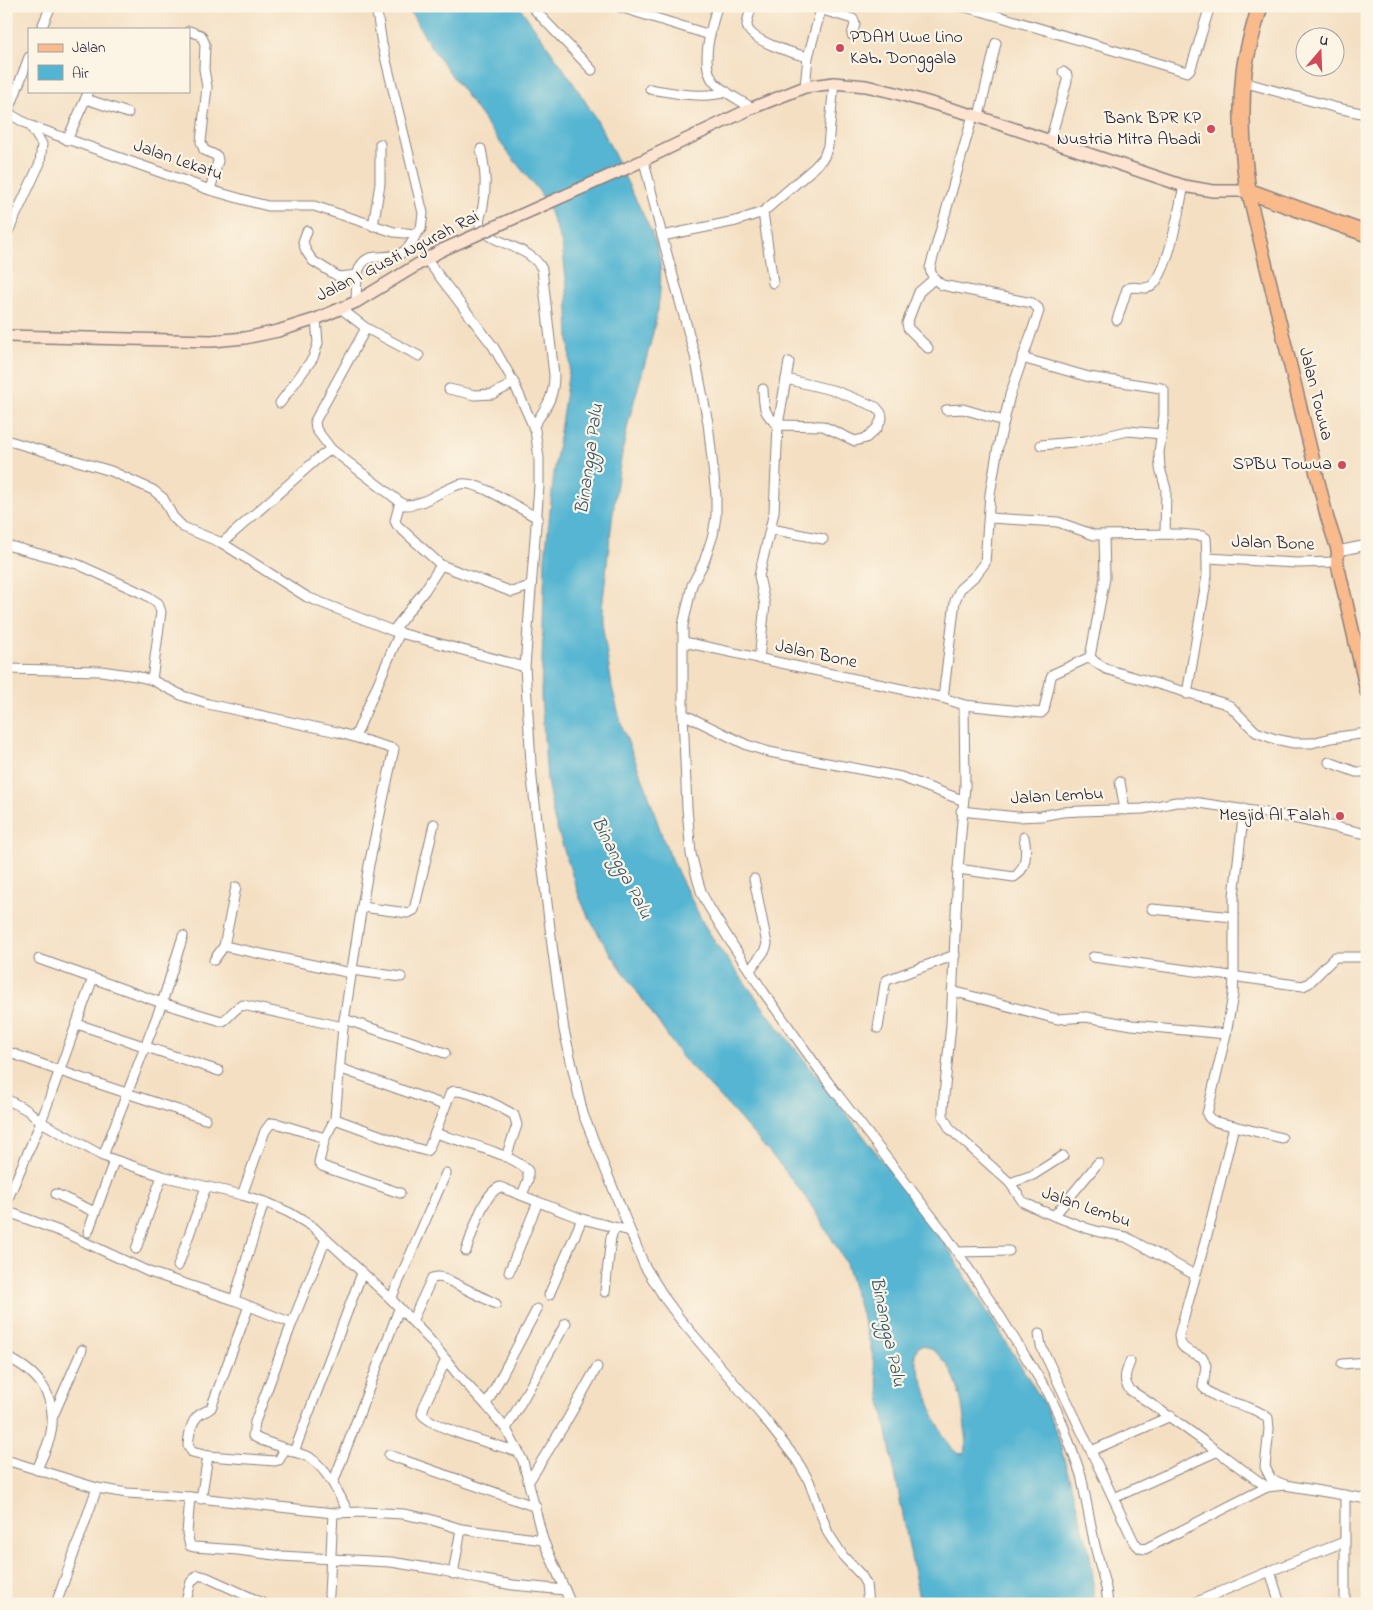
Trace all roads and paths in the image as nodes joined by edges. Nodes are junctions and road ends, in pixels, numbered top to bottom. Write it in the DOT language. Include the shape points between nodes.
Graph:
graph roads {
  1 [pos="51,6"];
  2 [pos="376,6"];
  3 [pos="531,6"];
  4 [pos="717,6"];
  5 [pos="752,6"];
  6 [pos="809,6"];
  7 [pos="960,6"];
  8 [pos="1210,6"];
  9 [pos="1260,6"];
  10 [pos="620,8"];
  11 [pos="821,9"];
  12 [pos="41,28"];
  13 [pos="190,31"];
  14 [pos="852,35"];
  15 [pos="710,36"];
  16 [pos="996,43"];
  17 [pos="808,57"];
  18 [pos="28,60"];
  19 [pos="592,70"];
  20 [pos="1063,72"];
  21 [pos="1244,82"];
  22 [pos="834,83"];
  23 [pos="805,87"];
  24 [pos="650,89"];
  25 [pos="727,92"];
  26 [pos="88,95"];
  27 [pos="752,108"];
  28 [pos="7,113"];
  29 [pos="128,113"];
  30 [pos="1361,113"];
  31 [pos="976,116"];
  32 [pos="31,126"];
  33 [pos="66,140"];
  34 [pos="1050,141"];
  35 [pos="380,144"];
  36 [pos="481,149"];
  37 [pos="644,161"];
  38 [pos="1184,186"];
  39 [pos="210,190"];
  40 [pos="1248,191"];
  41 [pos="763,212"];
  42 [pos="373,226"];
  43 [pos="307,231"];
  44 [pos="416,234"];
  45 [pos="1367,234"];
  46 [pos="6,236"];
  47 [pos="662,236"];
  48 [pos="426,260"];
  49 [pos="358,275"];
  50 [pos="934,279"];
  51 [pos="773,283"];
  52 [pos="356,302"];
  53 [pos="340,308"];
  54 [pos="316,319"];
  55 [pos="1117,320"];
  56 [pos="366,328"];
  57 [pos="6,336"];
  58 [pos="928,348"];
  59 [pos="419,356"];
  60 [pos="1022,358"];
  61 [pos="789,362"];
  62 [pos="786,379"];
  63 [pos="514,383"];
  64 [pos="449,389"];
  65 [pos="763,389"];
  66 [pos="280,403"];
  67 [pos="946,410"];
  68 [pos="1004,421"];
  69 [pos="778,425"];
  70 [pos="533,427"];
  71 [pos="1162,434"];
  72 [pos="6,440"];
  73 [pos="1041,445"];
  74 [pos="331,449"];
  75 [pos="400,502"];
  76 [pos="538,518"];
  77 [pos="988,518"];
  78 [pos="771,529"];
  79 [pos="1165,534"];
  80 [pos="1104,536"];
  81 [pos="823,539"];
  82 [pos="222,543"];
  83 [pos="6,545"];
  84 [pos="1367,545"];
  85 [pos="1338,556"];
  86 [pos="1207,558"];
  87 [pos="441,565"];
  88 [pos="530,586"];
  89 [pos="396,632"];
  90 [pos="684,642"];
  91 [pos="1090,657"];
  92 [pos="759,659"];
  93 [pos="525,666"];
  94 [pos="6,669"];
  95 [pos="152,680"];
  96 [pos="1367,693"];
  97 [pos="1187,694"];
  98 [pos="942,698"];
  99 [pos="964,705"];
  100 [pos="683,714"];
  101 [pos="1367,733"];
  102 [pos="355,738"];
  103 [pos="1329,762"];
  104 [pos="1367,772"];
  105 [pos="1120,782"];
  106 [pos="962,800"];
  107 [pos="1125,810"];
  108 [pos="1244,810"];
  109 [pos="961,811"];
  110 [pos="434,824"];
  111 [pos="1367,834"];
  112 [pos="1024,837"];
  113 [pos="958,869"];
  114 [pos="754,879"];
  115 [pos="236,887"];
  116 [pos="362,907"];
  117 [pos="1152,909"];
  118 [pos="1233,917"];
  119 [pos="183,936"];
  120 [pos="224,946"];
  121 [pos="955,954"];
  122 [pos="1093,957"];
  123 [pos="1367,957"];
  124 [pos="39,960"];
  125 [pos="214,960"];
  126 [pos="750,970"];
  127 [pos="351,971"];
  128 [pos="400,977"];
  129 [pos="1234,977"];
  130 [pos="93,978"];
  131 [pos="952,991"];
  132 [pos="162,1003"];
  133 [pos="344,1023"];
  134 [pos="77,1024"];
  135 [pos="878,1028"];
  136 [pos="1226,1034"];
  137 [pos="145,1048"];
  138 [pos="11,1053"];
  139 [pos="445,1053"];
  140 [pos="339,1068"];
  141 [pos="60,1071"];
  142 [pos="219,1071"];
  143 [pos="128,1093"];
  144 [pos="6,1099"];
  145 [pos="444,1105"];
  146 [pos="205,1119"];
  147 [pos="335,1119"];
  148 [pos="41,1122"];
  149 [pos="1234,1126"];
  150 [pos="435,1133"];
  151 [pos="325,1138"];
  152 [pos="1282,1138"];
  153 [pos="103,1156"];
  154 [pos="1062,1156"];
  155 [pos="506,1157"];
  156 [pos="114,1160"];
  157 [pos="1098,1162"];
  158 [pos="446,1173"];
  159 [pos="162,1176"];
  160 [pos="1010,1183"];
  161 [pos="206,1187"];
  162 [pos="400,1193"];
  163 [pos="56,1194"];
  164 [pos="242,1195"];
  165 [pos="522,1195"];
  166 [pos="264,1202"];
  167 [pos="538,1202"];
  168 [pos="6,1203"];
  169 [pos="6,1211"];
  170 [pos="96,1212"];
  171 [pos="1054,1216"];
  172 [pos="582,1219"];
  173 [pos="615,1228"];
  174 [pos="630,1231"];
  175 [pos="88,1232"];
  176 [pos="326,1239"];
  177 [pos="136,1249"];
  178 [pos="1009,1250"];
  179 [pos="466,1251"];
  180 [pos="957,1252"];
  181 [pos="178,1266"];
  182 [pos="509,1272"];
  183 [pos="362,1273"];
  184 [pos="1195,1275"];
  185 [pos="605,1292"];
  186 [pos="549,1295"];
  187 [pos="391,1299"];
  188 [pos="234,1300"];
  189 [pos="496,1304"];
  190 [pos="249,1306"];
  191 [pos="400,1309"];
  192 [pos="537,1309"];
  193 [pos="412,1321"];
  194 [pos="292,1323"];
  195 [pos="566,1323"];
  196 [pos="1039,1334"];
  197 [pos="82,1350"];
  198 [pos="6,1357"];
  199 [pos="446,1360"];
  200 [pos="1130,1362"];
  201 [pos="1367,1362"];
  202 [pos="1342,1364"];
  203 [pos="597,1367"];
  204 [pos="486,1405"];
  205 [pos="1171,1416"];
  206 [pos="52,1417"];
  207 [pos="506,1429"];
  208 [pos="285,1449"];
  209 [pos="1091,1451"];
  210 [pos="294,1452"];
  211 [pos="519,1452"];
  212 [pos="1216,1452"];
  213 [pos="389,1455"];
  214 [pos="208,1456"];
  215 [pos="6,1460"];
  216 [pos="38,1470"];
  217 [pos="529,1481"];
  218 [pos="333,1483"];
  219 [pos="1285,1485"];
  220 [pos="1267,1487"];
  221 [pos="97,1488"];
  222 [pos="1345,1495"];
  223 [pos="190,1497"];
  224 [pos="1114,1498"];
  225 [pos="201,1499"];
  226 [pos="1367,1499"];
  227 [pos="536,1507"];
  228 [pos="348,1512"];
  229 [pos="333,1513"];
  230 [pos="461,1529"];
  231 [pos="543,1540"];
  232 [pos="1344,1542"];
  233 [pos="332,1559"];
  234 [pos="1270,1571"];
  235 [pos="453,1574"];
  236 [pos="565,1590"];
  237 [pos="329,1595"];
  238 [pos="56,1604"];
  239 [pos="184,1604"];
  240 [pos="265,1604"];
  241 [pos="571,1604"];
  242 [pos="868,1604"];
  243 [pos="1108,1604"];
  244 [pos="1192,1604"];
  245 [pos="1280,1604"];
  246 [pos="1345,1604"];
  1 -- 12 [label="street"];
  2 -- 44 [label="street" via="422,213 421,229"];
  3 -- 19 [label="street"];
  4 -- 15 [label="street"];
  5 -- 17 [label="street" via="747,25 749,30 779,50"];
  6 -- 11 [label="street"];
  7 -- 8 [label="street" via="1187,72"];
  9 -- 21 [label="highway" via="1244,69"];
  10 -- 15 [label="street"];
  11 -- 14 [label="street" via="853,20"];
  11 -- 17 [label="street"];
  13 -- 39 [label="street" via="201,35 205,44 207,87 201,142 204,150 217,156 218,161"];
  15 -- 25 [label="street" via="706,61 709,72 713,81"];
  16 -- 31 [label="street"];
  17 -- 23 [label="street"];
  18 -- 28 [label="street"];
  20 -- 34 [label="street" via="1068,82"];
  21 -- 30 [label="street"];
  21 -- 40 [label="highway" via="1243,158"];
  22 -- 23 [label="main road, Jalan I Gusti Ngurah Rai"];
  22 -- 31 [label="main road, Jalan I Gusti Ngurah Rai" via="892,92"];
  22 -- 41 [label="street" via="828,146 824,156"];
  23 -- 27 [label="main road, Jalan I Gusti Ngurah Rai"];
  24 -- 25 [label="street" via="709,95"];
  25 -- 27 [label="street"];
  26 -- 29 [label="street"];
  26 -- 33 [label="street"];
  27 -- 37 [label="main road, Jalan I Gusti Ngurah Rai"];
  28 -- 32 [label="street, Jalan Lekatu"];
  31 -- 34 [label="main road, Jalan I Gusti Ngurah Rai"];
  31 -- 50 [label="street" via="930,268"];
  32 -- 33 [label="street, Jalan Lekatu"];
  32 -- 46 [label="street" via="42,144 42,153"];
  33 -- 39 [label="street, Jalan Lekatu"];
  34 -- 38 [label="main road, Jalan I Gusti Ngurah Rai"];
  35 -- 42 [label="street" via="380,184"];
  36 -- 70 [label="street" via="487,177 479,223 484,231 532,257 542,269 554,390"];
  37 -- 47 [label="street"];
  37 -- 48 [label="main road, Jalan I Gusti Ngurah Rai, bridge"];
  38 -- 40 [label="main road, Jalan I Gusti Ngurah Rai" via="1213,191"];
  38 -- 55 [label="street" via="1161,272 1148,288 1132,287 1128,290"];
  39 -- 42 [label="street, Jalan Lekatu" via="268,206 314,206"];
  40 -- 45 [label="highway"];
  40 -- 85 [label="main road, Jalan Towua"];
  41 -- 47 [label="street" via="736,221"];
  41 -- 51 [label="street"];
  42 -- 44 [label="street, Jalan Lekatu"];
  43 -- 49 [label="street" via="303,242 312,261 339,277"];
  44 -- 49 [label="street" via="412,245 403,253 366,259"];
  47 -- 90 [label="street" via="695,356 708,423 716,495 712,535 692,586 683,625"];
  48 -- 52 [label="main road, Jalan I Gusti Ngurah Rai"];
  48 -- 63 [label="street" via="493,346"];
  49 -- 52 [label="street"];
  50 -- 58 [label="street" via="919,292 907,323"];
  50 -- 60 [label="street" via="942,285 1038,308"];
  52 -- 53 [label="main road, Jalan I Gusti Ngurah Rai"];
  53 -- 54 [label="main road, Jalan I Gusti Ngurah Rai"];
  53 -- 56 [label="street"];
  54 -- 57 [label="main road, Jalan I Gusti Ngurah Rai" via="270,333 212,340"];
  54 -- 66 [label="street" via="318,343 313,358"];
  56 -- 59 [label="street"];
  56 -- 74 [label="street" via="315,421 316,429"];
  60 -- 68 [label="street"];
  60 -- 71 [label="street" via="1089,377 1163,389"];
  61 -- 62 [label="street"];
  62 -- 69 [label="street"];
  62 -- 69 [label="street" via="836,391 876,407 882,418 866,438 855,441 824,426"];
  63 -- 64 [label="street" via="493,394 475,395"];
  63 -- 70 [label="street"];
  65 -- 69 [label="street" via="765,412"];
  67 -- 68 [label="street" via="963,409"];
  68 -- 77 [label="street"];
  69 -- 78 [label="street"];
  70 -- 76 [label="street" via="538,450"];
  71 -- 73 [label="street" via="1128,431 1085,441"];
  71 -- 79 [label="street" via="1159,453 1166,489"];
  72 -- 82 [label="street" via="111,471 153,490 163,498 173,517 183,527"];
  74 -- 75 [label="street"];
  74 -- 82 [label="street"];
  75 -- 76 [label="street" via="412,506 466,484 491,493"];
  75 -- 87 [label="street" via="395,521 397,525"];
  76 -- 88 [label="street"];
  77 -- 80 [label="street, Jalan Bone" via="1058,522"];
  77 -- 98 [label="street" via="985,563 960,589 955,600"];
  78 -- 81 [label="street"];
  78 -- 92 [label="street" via="759,576 765,606"];
  79 -- 80 [label="street, Jalan Bone"];
  79 -- 86 [label="street, Jalan Bone" via="1203,536 1206,538"];
  80 -- 91 [label="street" via="1105,578"];
  82 -- 89 [label="street" via="307,597"];
  83 -- 95 [label="street" via="77,564 158,603 161,612"];
  84 -- 85 [label="street, Jalan Bone"];
  85 -- 86 [label="street, Jalan Bone" via="1297,563"];
  85 -- 96 [label="main road, Jalan Towua"];
  86 -- 97 [label="street, Jalan Bone" via="1207,576"];
  87 -- 88 [label="street" via="512,592"];
  87 -- 89 [label="street"];
  88 -- 93 [label="street"];
  89 -- 93 [label="street"];
  89 -- 102 [label="street"];
  90 -- 92 [label="street, Jalan Bone"];
  90 -- 100 [label="street"];
  91 -- 97 [label="street" via="1106,669"];
  91 -- 99 [label="street, Jalan Bone" via="1050,677 1041,713"];
  92 -- 98 [label="street, Jalan Bone"];
  93 -- 174 [label="street" via="533,788 564,1030 583,1114"];
  94 -- 95 [label="street" via="119,672"];
  95 -- 102 [label="street" via="208,704"];
  97 -- 101 [label="street" via="1230,706 1256,732 1275,739 1312,743"];
  98 -- 99 [label="street, Jalan Bone"];
  99 -- 106 [label="street" via="965,785"];
  100 -- 106 [label="street" via="769,752 901,776"];
  100 -- 126 [label="street" via="687,808 694,868 706,900"];
  102 -- 116 [label="street" via="394,749"];
  103 -- 104 [label="street" via="1356,772"];
  105 -- 107 [label="street"];
  106 -- 109 [label="street"];
  107 -- 108 [label="street, Jalan Lembu" via="1193,802"];
  107 -- 109 [label="street, Jalan Lembu" via="1062,812 1017,818"];
  108 -- 111 [label="street, Jalan Lembu"];
  108 -- 118 [label="street"];
  109 -- 113 [label="street, Jalan Lembu"];
  110 -- 116 [label="street" via="414,910 408,913"];
  112 -- 113 [label="street" via="1024,866 1014,877"];
  113 -- 121 [label="street, Jalan Lembu"];
  114 -- 126 [label="street" via="767,944"];
  115 -- 120 [label="street"];
  116 -- 127 [label="street"];
  117 -- 118 [label="street"];
  118 -- 129 [label="street"];
  119 -- 132 [label="street"];
  120 -- 125 [label="street"];
  120 -- 127 [label="street"];
  121 -- 131 [label="street, Jalan Lembu"];
  121 -- 135 [label="street" via="887,980"];
  122 -- 129 [label="street"];
  123 -- 129 [label="street" via="1335,957 1303,986"];
  124 -- 130 [label="street"];
  126 -- 180 [label="street" via="828,1082"];
  127 -- 128 [label="street"];
  127 -- 133 [label="street"];
  129 -- 136 [label="street"];
  130 -- 132 [label="street"];
  130 -- 134 [label="street"];
  131 -- 136 [label="street" via="1057,1019 1086,1017"];
  131 -- 160 [label="street, Jalan Lembu" via="943,1116 957,1136"];
  132 -- 133 [label="street" via="223,1021 244,1005"];
  132 -- 137 [label="street"];
  133 -- 139 [label="street"];
  133 -- 140 [label="street"];
  134 -- 137 [label="street"];
  134 -- 141 [label="street"];
  136 -- 149 [label="street" via="1207,1114 1213,1121"];
  137 -- 142 [label="street"];
  137 -- 143 [label="street"];
  138 -- 141 [label="street"];
  140 -- 145 [label="street"];
  140 -- 147 [label="street"];
  141 -- 143 [label="street"];
  141 -- 148 [label="street"];
  143 -- 146 [label="street"];
  143 -- 153 [label="street"];
  144 -- 148 [label="street"];
  145 -- 150 [label="street"];
  145 -- 155 [label="street" via="451,1092 458,1090 514,1115 517,1125"];
  147 -- 150 [label="street" via="426,1151"];
  147 -- 151 [label="street"];
  148 -- 153 [label="street"];
  148 -- 168 [label="street"];
  149 -- 152 [label="street"];
  149 -- 184 [label="street"];
  150 -- 155 [label="street"];
  151 -- 162 [label="street" via="319,1159 322,1166"];
  151 -- 164 [label="street" via="271,1123 265,1130"];
  153 -- 156 [label="street"];
  154 -- 160 [label="street" via="1033,1174"];
  155 -- 165 [label="street" via="528,1171"];
  156 -- 159 [label="street"];
  156 -- 170 [label="street"];
  157 -- 171 [label="street"];
  158 -- 187 [label="street"];
  159 -- 161 [label="street"];
  159 -- 177 [label="street"];
  160 -- 171 [label="street, Jalan Lembu" via="1023,1202"];
  161 -- 164 [label="street"];
  161 -- 181 [label="street"];
  163 -- 170 [label="street"];
  164 -- 166 [label="street"];
  165 -- 167 [label="street"];
  165 -- 179 [label="street" via="495,1189 485,1202"];
  166 -- 176 [label="street" via="304,1220"];
  166 -- 188 [label="street"];
  167 -- 172 [label="street"];
  167 -- 182 [label="street"];
  169 -- 188 [label="street" via="67,1234 149,1272"];
  170 -- 175 [label="street"];
  171 -- 184 [label="street, Jalan Lembu" via="1126,1237"];
  172 -- 173 [label="street"];
  172 -- 186 [label="street"];
  173 -- 174 [label="street"];
  173 -- 185 [label="street" via="611,1237"];
  174 -- 242 [label="street" via="644,1265 666,1300 796,1459 810,1481 828,1533 866,1584"];
  176 -- 183 [label="street"];
  176 -- 194 [label="street"];
  178 -- 180 [label="street"];
  180 -- 243 [label="street" via="1026,1358 1061,1420 1081,1475"];
  183 -- 187 [label="street"];
  183 -- 210 [label="street"];
  184 -- 219 [label="street" via="1179,1335 1180,1344 1203,1358 1206,1366 1202,1387 1212,1396 1268,1418 1266,1470 1271,1479"];
  187 -- 191 [label="street"];
  188 -- 190 [label="street"];
  189 -- 193 [label="street" via="444,1278 432,1278"];
  190 -- 194 [label="street"];
  190 -- 214 [label="street" via="210,1408 193,1423 189,1449"];
  191 -- 193 [label="street"];
  191 -- 218 [label="street"];
  192 -- 204 [label="street"];
  193 -- 199 [label="street"];
  194 -- 208 [label="street" via="253,1431 253,1436"];
  195 -- 207 [label="street"];
  196 -- 209 [label="street" via="1041,1346"];
  197 -- 206 [label="street"];
  198 -- 206 [label="street" via="27,1368 42,1382"];
  199 -- 204 [label="street"];
  199 -- 211 [label="street" via="424,1406 422,1414 425,1418"];
  200 -- 205 [label="street" via="1125,1378 1128,1387"];
  201 -- 202 [label="street"];
  203 -- 217 [label="street"];
  204 -- 207 [label="street"];
  205 -- 209 [label="street"];
  205 -- 212 [label="street"];
  206 -- 216 [label="street" via="50,1437"];
  207 -- 211 [label="street"];
  208 -- 210 [label="street"];
  208 -- 214 [label="street" via="279,1460"];
  209 -- 224 [label="street"];
  210 -- 218 [label="street" via="316,1462"];
  211 -- 217 [label="street"];
  212 -- 220 [label="street"];
  212 -- 224 [label="street"];
  213 -- 227 [label="street"];
  214 -- 225 [label="street"];
  215 -- 216 [label="street"];
  216 -- 221 [label="street"];
  217 -- 227 [label="street"];
  218 -- 228 [label="street"];
  219 -- 220 [label="street"];
  219 -- 222 [label="street"];
  220 -- 224 [label="street" via="1146,1549 1134,1542"];
  221 -- 223 [label="street"];
  221 -- 238 [label="street"];
  222 -- 226 [label="street"];
  222 -- 232 [label="street"];
  223 -- 225 [label="street"];
  223 -- 233 [label="street" via="187,1533 190,1546"];
  225 -- 229 [label="street"];
  227 -- 231 [label="street"];
  228 -- 229 [label="street"];
  228 -- 230 [label="street" via="403,1514"];
  229 -- 233 [label="street"];
  230 -- 231 [label="street"];
  230 -- 235 [label="street"];
  231 -- 236 [label="street"];
  232 -- 234 [label="street"];
  232 -- 246 [label="street"];
  233 -- 235 [label="street" via="391,1562"];
  233 -- 237 [label="street"];
  234 -- 244 [label="street"];
  234 -- 245 [label="street"];
  235 -- 236 [label="street"];
  236 -- 241 [label="street"];
  239 -- 240 [label="street" via="198,1575"];
}
